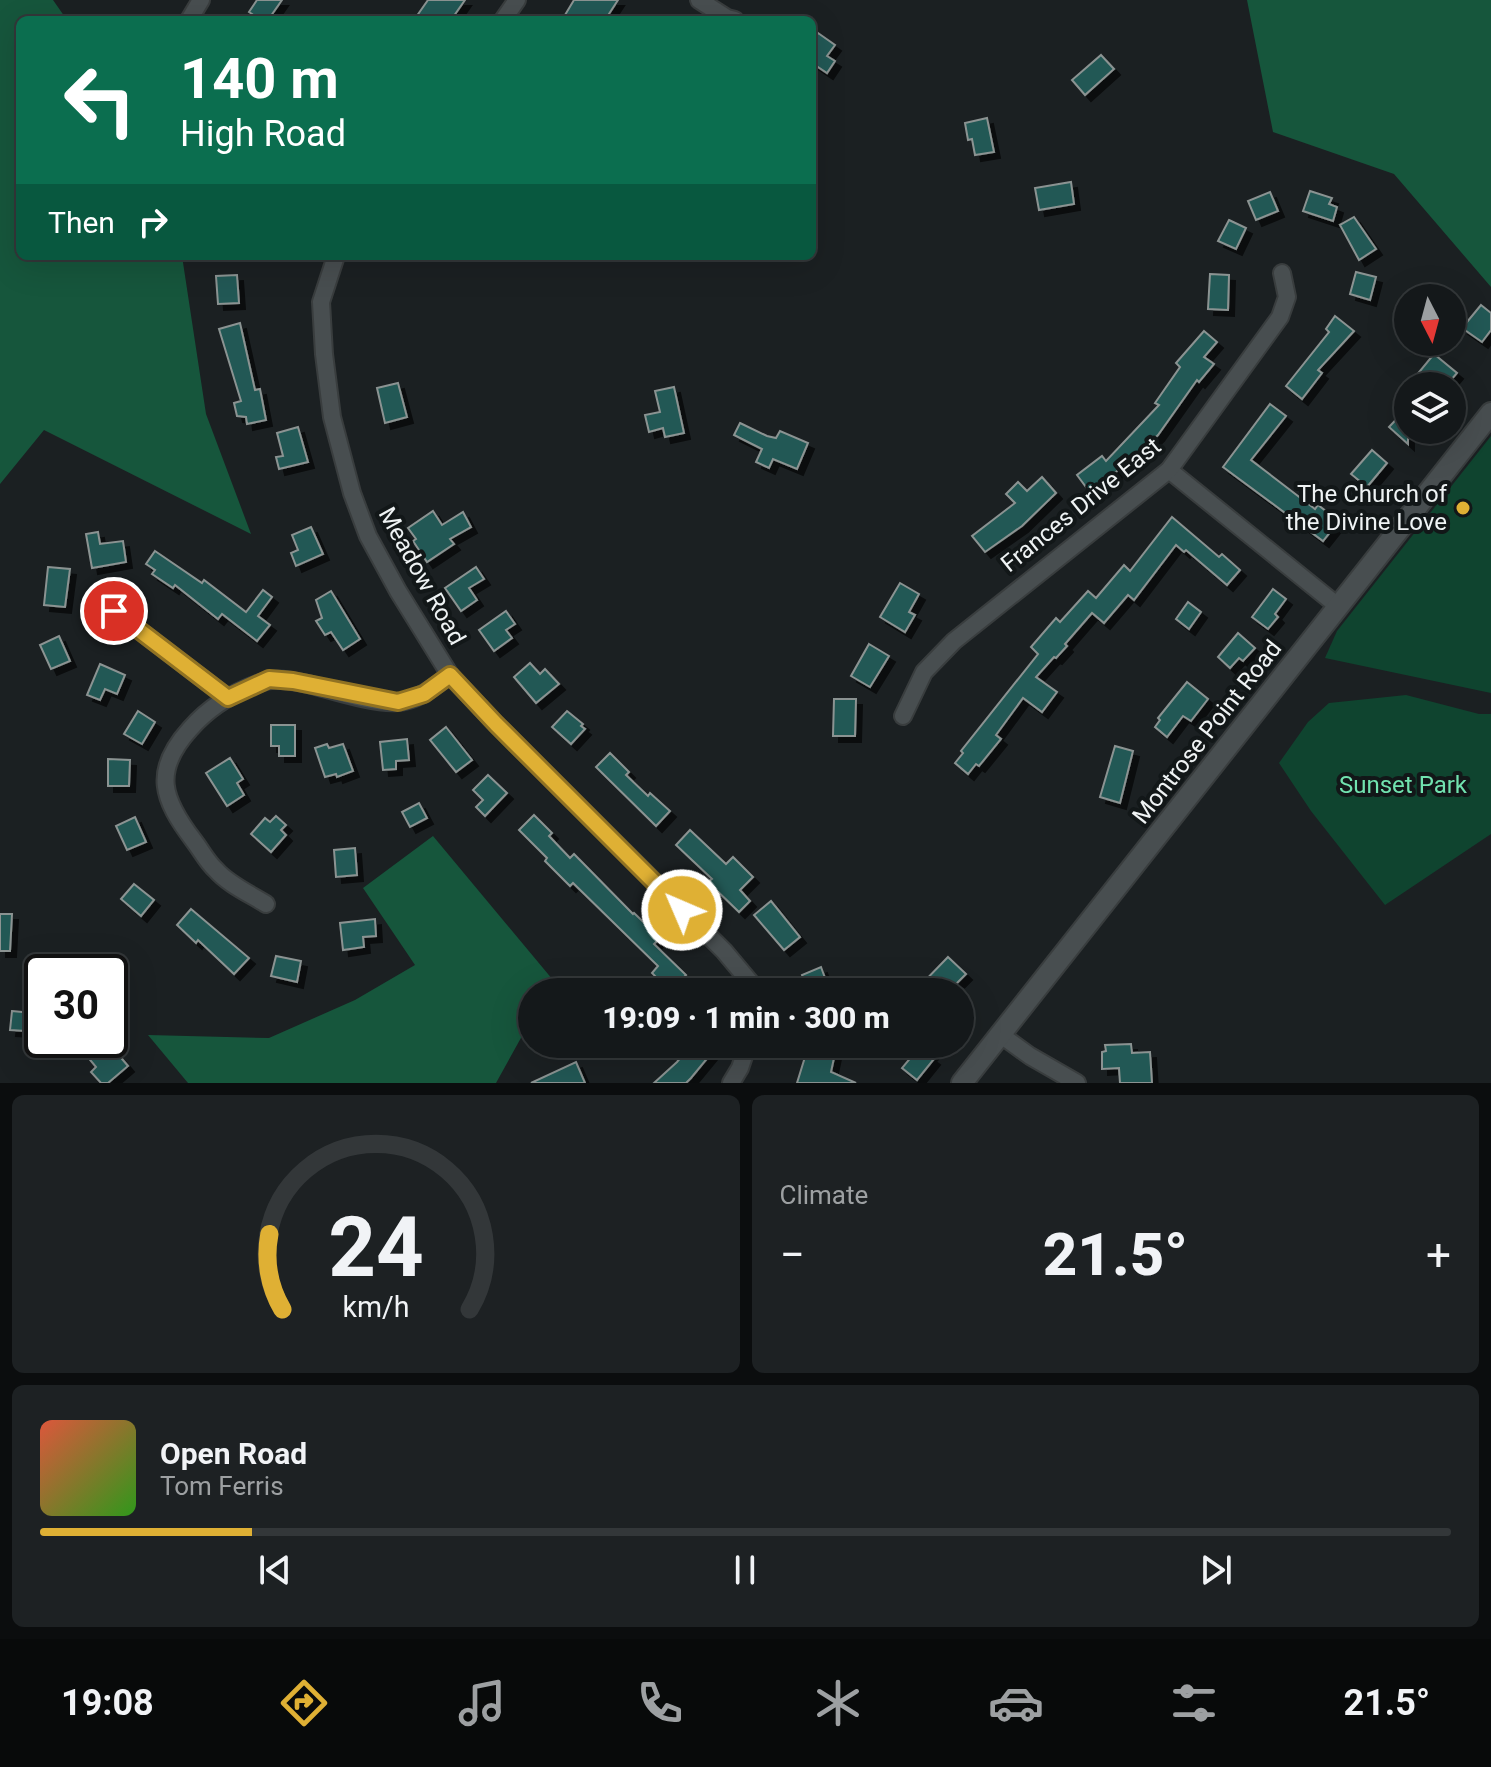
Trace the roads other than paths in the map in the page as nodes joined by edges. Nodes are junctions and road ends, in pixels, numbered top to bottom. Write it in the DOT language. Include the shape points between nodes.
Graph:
graph roads {
  1 [pos="699,0"];
  2 [pos="724,16"];
  3 [pos="335,260"];
  4 [pos="1282,273"];
  5 [pos="1491,413"];
  6 [pos="1169,470"];
  7 [pos="1339,607"];
  8 [pos="114,611"];
  9 [pos="450,675"];
  10 [pos="228,698"];
  11 [pos="903,716"];
  12 [pos="266,904"];
  13 [pos="747,978"];
  14 [pos="1001,1035"];
  15 [pos="743,1058"];
  16 [pos="731,1083"];
  17 [pos="962,1083"];
  18 [pos="1077,1083"];
  1 -- 2 [label="street"];
  3 -- 9 [label="street, Meadow Road" via="321,302 324,354 332,417 352,493 376,549"];
  4 -- 6 [label="street, Frances Drive East" via="1287,297 1280,317"];
  5 -- 7 [label="street, Montrose Point Road"];
  6 -- 7 [label="street"];
  6 -- 11 [label="street, Frances Drive East" via="954,641 924,672"];
  7 -- 14 [label="street, Montrose Point Road"];
  8 -- 10 [label="street"];
  9 -- 10 [label="street" via="424,694 398,702 269,679"];
  9 -- 13 [label="street, Meadow Road"];
  10 -- 12 [label="street" via="203,714 175,746 166,772 169,803 217,872"];
  14 -- 17 [label="street, Montrose Point Road"];
  14 -- 18 [label="street"];
  15 -- 16 [label="street"];
}
